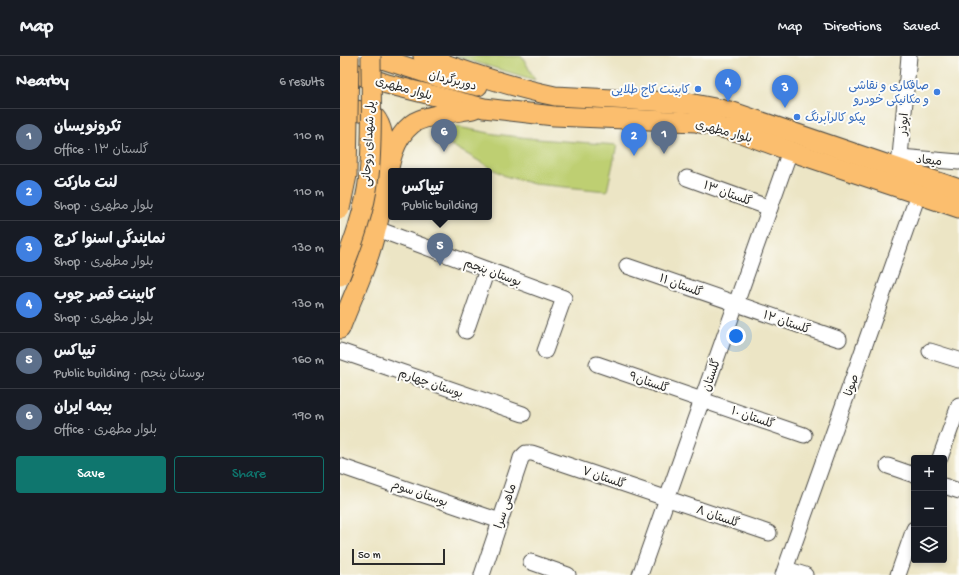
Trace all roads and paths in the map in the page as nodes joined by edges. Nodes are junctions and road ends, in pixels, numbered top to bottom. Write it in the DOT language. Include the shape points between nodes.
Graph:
graph roads {
  1 [pos="349,56"];
  2 [pos="372,56"];
  3 [pos="423,56"];
  4 [pos="909,56"];
  5 [pos="440,60"];
  6 [pos="340,68"];
  7 [pos="536,92"];
  8 [pos="484,108"];
  9 [pos="340,113"];
  10 [pos="790,152"];
  11 [pos="959,162"];
  12 [pos="899,163"];
  13 [pos="389,168"];
  14 [pos="388,170"];
  15 [pos="387,173"];
  16 [pos="687,178"];
  17 [pos="959,189"];
  18 [pos="918,194"];
  19 [pos="340,208"];
  20 [pos="770,208"];
  21 [pos="959,208"];
  22 [pos="377,229"];
  23 [pos="628,266"];
  24 [pos="488,270"];
  25 [pos="340,276"];
  26 [pos="735,304"];
  27 [pos="340,329"];
  28 [pos="466,331"];
  29 [pos="838,340"];
  30 [pos="340,351"];
  31 [pos="545,351"];
  32 [pos="930,351"];
  33 [pos="959,360"];
  34 [pos="597,364"];
  35 [pos="702,400"];
  36 [pos="959,405"];
  37 [pos="523,414"];
  38 [pos="804,434"];
  39 [pos="941,455"];
  40 [pos="540,456"];
  41 [pos="340,466"];
  42 [pos="888,466"];
  43 [pos="911,474"];
  44 [pos="947,487"];
  45 [pos="959,491"];
  46 [pos="667,499"];
  47 [pos="500,521"];
  48 [pos="769,534"];
  49 [pos="911,538"];
  50 [pos="531,562"];
  51 [pos="785,572"];
  52 [pos="482,575"];
  53 [pos="568,575"];
  54 [pos="640,575"];
  55 [pos="805,575"];
  56 [pos="898,575"];
  1 -- 19 [label="main road, پل شهدای روحانی, bridge" via="347,175"];
  2 -- 7 [label="main road, دوربرگردان" via="441,78 499,91"];
  2 -- 25 [label="main road, پل شهدای روحانی, bridge" via="369,175 356,237"];
  3 -- 5 [label="main road, بلوار مطهری"];
  4 -- 12 [label="street, ابوذر"];
  5 -- 7 [label="main road, بلوار مطهری"];
  6 -- 8 [label="main road, بلوار مطهری" via="387,84"];
  7 -- 12 [label="main road, بلوار مطهری" via="555,96 689,103 730,111"];
  8 -- 10 [label="main road, بلوار مطهری" via="554,116 696,122 738,132"];
  8 -- 13 [label="main road" via="425,118 412,123 402,134"];
  9 -- 15 [label="main road" via="356,110 374,116 380,125"];
  10 -- 18 [label="main road, بلوار مطهری"];
  10 -- 20 [label="street, گلستان"];
  11 -- 12 [label="street, میعاد"];
  12 -- 17 [label="main road, بلوار مطهری"];
  14 -- 15 [label="main road"];
  15 -- 22 [label="main road"];
  16 -- 20 [label="street, گلستان ۱۳"];
  18 -- 21 [label="main road, بلوار مطهری"];
  18 -- 51 [label="street, صونا"];
  20 -- 26 [label="street, گلستان"];
  22 -- 24 [label="street, بوستان پنجم"];
  22 -- 27 [label="main road" via="368,260"];
  23 -- 26 [label="street, گلستان ۱۱"];
  24 -- 28 [label="street"];
  24 -- 31 [label="street, بوستان پنجم" via="564,298"];
  26 -- 29 [label="street, گلستان ۱۲"];
  26 -- 35 [label="street, گلستان"];
  30 -- 37 [label="street, بوستان چهارم"];
  32 -- 33 [label="street"];
  34 -- 35 [label="street, گلستان۹"];
  35 -- 38 [label="street, گلستان ۱۰"];
  35 -- 46 [label="street, گلستان"];
  36 -- 39 [label="street"];
  40 -- 46 [label="street, گلستان ۷"];
  40 -- 47 [label="street, ماهی سرا" via="532,453 521,458"];
  41 -- 47 [label="street, بوستان سوم"];
  42 -- 43 [label="street"];
  44 -- 45 [label="street"];
  46 -- 48 [label="street, گلستان ۸"];
  46 -- 54 [label="street, گلستان"];
  47 -- 52 [label="street, ماهی سرا"];
  49 -- 56 [label="street"];
  50 -- 53 [label="street"];
  51 -- 55 [label="street"];
}
